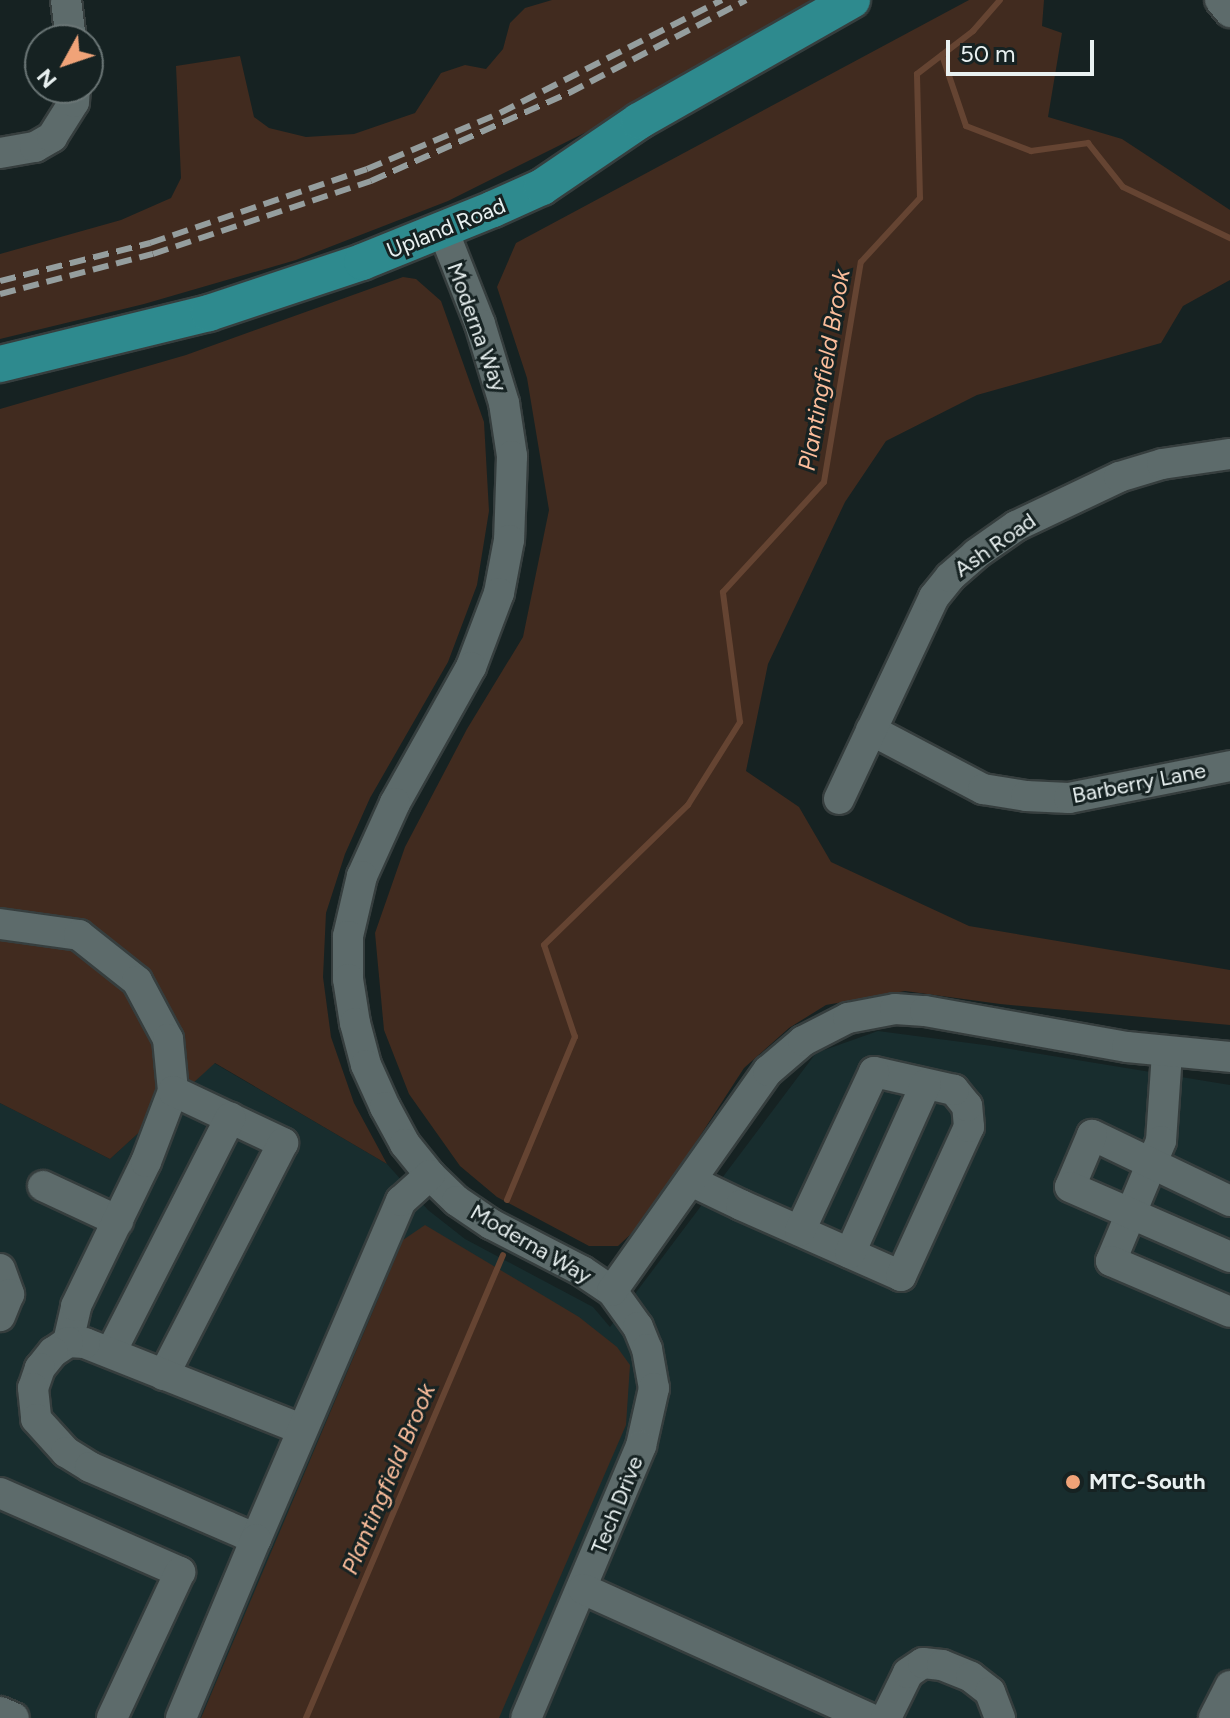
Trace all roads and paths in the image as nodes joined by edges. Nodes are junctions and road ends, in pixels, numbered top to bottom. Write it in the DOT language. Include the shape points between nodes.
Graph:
graph roads {
  1 [pos="66,0"];
  2 [pos="852,0"];
  3 [pos="1220,0"];
  4 [pos="1230,12"];
  5 [pos="69,24"];
  6 [pos="73,104"];
  7 [pos="0,153"];
  8 [pos="443,230"];
  9 [pos="0,364"];
  10 [pos="1230,454"];
  11 [pos="871,730"];
  12 [pos="1230,766"];
  13 [pos="839,799"];
  14 [pos="0,924"];
  15 [pos="1167,1053"];
  16 [pos="1230,1057"];
  17 [pos="926,1084"];
  18 [pos="173,1091"];
  19 [pos="230,1118"];
  20 [pos="1153,1164"];
  21 [pos="430,1175"];
  22 [pos="691,1181"];
  23 [pos="43,1186"];
  24 [pos="1230,1201"];
  25 [pos="1131,1215"];
  26 [pos="118,1221"];
  27 [pos="800,1231"];
  28 [pos="850,1253"];
  29 [pos="1230,1257"];
  30 [pos="0,1269"];
  31 [pos="612,1291"];
  32 [pos="1230,1312"];
  33 [pos="0,1316"];
  34 [pos="68,1342"];
  35 [pos="111,1352"];
  36 [pos="164,1375"];
  37 [pos="301,1429"];
  38 [pos="0,1493"];
  39 [pos="256,1539"];
  40 [pos="583,1589"];
  41 [pos="1230,1686"];
  42 [pos="112,1718"];
  43 [pos="181,1718"];
  44 [pos="526,1718"];
  45 [pos="869,1718"];
  46 [pos="886,1718"];
  47 [pos="1000,1718"];
  48 [pos="1214,1718"];
  1 -- 5 [label="street"];
  2 -- 8 [label="main road, Upland Road" via="639,121 542,187"];
  3 -- 4 [label="street"];
  6 -- 7 [label="street" via="52,137 35,147"];
  8 -- 9 [label="main road, Upland Road" via="209,313"];
  8 -- 21 [label="street, Moderna Way" via="504,403 512,456 509,540 499,593 471,667 372,850 351,916 347,957 366,1065 405,1144"];
  10 -- 11 [label="street, Ash Road" via="1162,464 1119,477 1016,526 976,554 934,597"];
  11 -- 12 [label="street, Barberry Lane" via="970,783 1026,796 1069,798"];
  11 -- 13 [label="street, Ash Road"];
  14 -- 18 [label="street" via="79,935 137,981 168,1039"];
  15 -- 16 [label="street, Moderna Way"];
  15 -- 20 [label="street" via="1161,1141"];
  15 -- 22 [label="street, Moderna Way" via="925,1011 870,1012 824,1028 784,1055 731,1120"];
  17 -- 27 [label="street" via="874,1072"];
  17 -- 28 [label="street"];
  17 -- 28 [label="street" via="954,1090 967,1106 969,1127 901,1276"];
  18 -- 19 [label="street"];
  18 -- 26 [label="street"];
  19 -- 35 [label="street"];
  19 -- 36 [label="street" via="283,1143"];
  20 -- 24 [label="street"];
  20 -- 25 [label="street"];
  20 -- 25 [label="street" via="1092,1135 1070,1187"];
  21 -- 31 [label="street, Moderna Way" via="491,1224"];
  21 -- 37 [label="street" via="401,1201"];
  22 -- 27 [label="street"];
  22 -- 31 [label="street, Moderna Way"];
  23 -- 26 [label="street"];
  25 -- 29 [label="street"];
  25 -- 32 [label="street" via="1111,1261"];
  26 -- 34 [label="street" via="76,1306"];
  27 -- 28 [label="street"];
  30 -- 33 [label="street" via="9,1294"];
  31 -- 40 [label="street, Tech Drive" via="638,1327 654,1388 641,1446"];
  34 -- 35 [label="street"];
  34 -- 39 [label="street" via="40,1368 33,1388 36,1419 66,1452"];
  35 -- 36 [label="street"];
  36 -- 37 [label="street"];
  37 -- 39 [label="street"];
  38 -- 42 [label="street" via="180,1572"];
  39 -- 43 [label="street"];
  40 -- 44 [label="street, Tech Drive"];
  40 -- 45 [label="street"];
  41 -- 48 [label="street"];
  46 -- 47 [label="street" via="908,1673 923,1663 971,1677 990,1692"];
}
